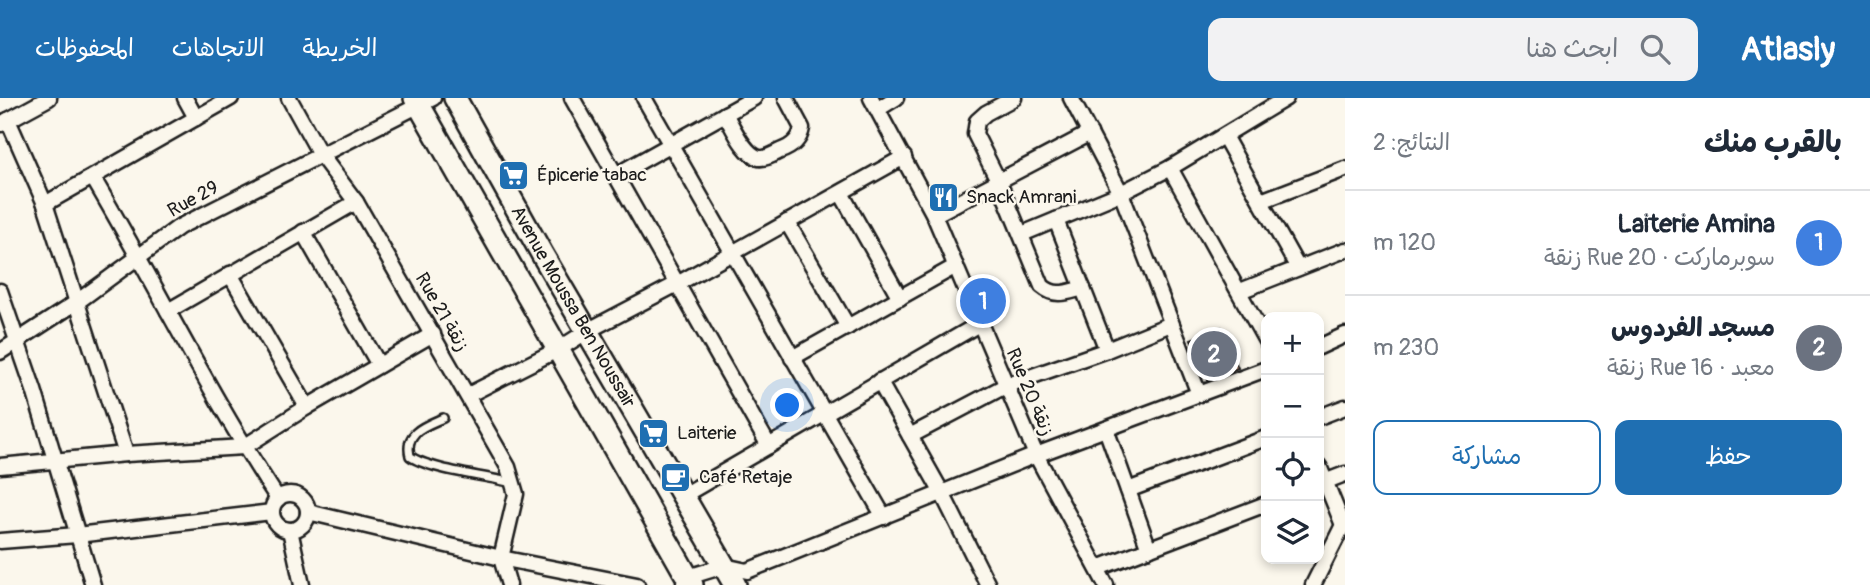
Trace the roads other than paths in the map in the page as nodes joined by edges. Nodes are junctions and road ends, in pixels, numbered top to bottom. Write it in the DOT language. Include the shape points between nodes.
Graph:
graph roads {
  1 [pos="49,98"];
  2 [pos="185,98"];
  3 [pos="230,98"];
  4 [pos="289,98"];
  5 [pos="455,98"];
  6 [pos="572,98"];
  7 [pos="644,98"];
  8 [pos="754,98"];
  9 [pos="786,98"];
  10 [pos="896,98"];
  11 [pos="1014,98"];
  12 [pos="1071,98"];
  13 [pos="1286,98"];
  14 [pos="422,101"];
  15 [pos="1269,102"];
  16 [pos="874,104"];
  17 [pos="725,114"];
  18 [pos="196,118"];
  19 [pos="4,122"];
  20 [pos="1090,133"];
  21 [pos="1224,136"];
  22 [pos="670,145"];
  23 [pos="320,154"];
  24 [pos="904,157"];
  25 [pos="1170,168"];
  26 [pos="1345,169"];
  27 [pos="615,175"];
  28 [pos="93,178"];
  29 [pos="999,182"];
  30 [pos="841,193"];
  31 [pos="1121,193"];
  32 [pos="1261,201"];
  33 [pos="356,202"];
  34 [pos="45,204"];
  35 [pos="934,215"];
  36 [pos="1056,220"];
  37 [pos="787,222"];
  38 [pos="303,232"];
  39 [pos="1022,234"];
  40 [pos="1345,250"];
  41 [pos="733,253"];
  42 [pos="139,255"];
  43 [pos="956,266"];
  44 [pos="1298,268"];
  45 [pos="230,274"];
  46 [pos="677,284"];
  47 [pos="1083,288"];
  48 [pos="0,291"];
  49 [pos="1240,291"];
  50 [pos="900,298"];
  51 [pos="77,302"];
  52 [pos="168,312"];
  53 [pos="979,324"];
  54 [pos="1171,324"];
  55 [pos="848,327"];
  56 [pos="589,330"];
  57 [pos="1261,331"];
  58 [pos="433,334"];
  59 [pos="1345,335"];
  60 [pos="18,341"];
  61 [pos="1324,345"];
  62 [pos="559,349"];
  63 [pos="1107,350"];
  64 [pos="0,352"];
  65 [pos="792,358"];
  66 [pos="379,365"];
  67 [pos="1261,371"];
  68 [pos="878,381"];
  69 [pos="1006,385"];
  70 [pos="1199,394"];
  71 [pos="468,395"];
  72 [pos="307,407"];
  73 [pos="1345,407"];
  74 [pos="822,413"];
  75 [pos="1324,415"];
  76 [pos="443,418"];
  77 [pos="1106,429"];
  78 [pos="910,436"];
  79 [pos="1261,440"];
  80 [pos="769,446"];
  81 [pos="244,447"];
  82 [pos="126,454"];
  83 [pos="1036,455"];
  84 [pos="55,461"];
  85 [pos="0,466"];
  86 [pos="1345,474"];
  87 [pos="1324,482"];
  88 [pos="514,483"];
  89 [pos="1324,487"];
  90 [pos="1128,490"];
  91 [pos="942,493"];
  92 [pos="684,495"];
  93 [pos="275,506"];
  94 [pos="1261,506"];
  95 [pos="307,512"];
  96 [pos="884,517"];
  97 [pos="1344,526"];
  98 [pos="290,530"];
  99 [pos="77,535"];
  100 [pos="0,541"];
  101 [pos="1149,549"];
  102 [pos="501,558"];
  103 [pos="1098,568"];
  104 [pos="736,577"];
  105 [pos="687,582"];
  106 [pos="93,585"];
  107 [pos="302,585"];
  108 [pos="509,585"];
  109 [pos="637,585"];
  110 [pos="988,585"];
  111 [pos="1106,585"];
  112 [pos="1313,585"];
  1 -- 19 [label="street"];
  2 -- 18 [label="street"];
  3 -- 18 [label="street"];
  4 -- 23 [label="street, Rue 21 زنقة"];
  5 -- 56 [label="street, Avenue Moussa Ben Noussair"];
  6 -- 27 [label="street"];
  7 -- 22 [label="street"];
  8 -- 17 [label="street"];
  9 -- 17 [label="street" via="801,134 787,149 764,158 748,151"];
  10 -- 16 [label="street"];
  11 -- 29 [label="street" via="977,121 975,134"];
  12 -- 20 [label="street"];
  13 -- 15 [label="street"];
  14 -- 23 [label="street, Rue 29"];
  14 -- 62 [label="street, Avenue Moussa Ben Noussair" via="485,225"];
  15 -- 21 [label="street"];
  16 -- 24 [label="street, Rue 20 زنقة"];
  17 -- 22 [label="street"];
  18 -- 28 [label="street"];
  19 -- 34 [label="street"];
  20 -- 29 [label="street"];
  20 -- 31 [label="street"];
  21 -- 25 [label="street"];
  21 -- 32 [label="street"];
  22 -- 27 [label="street"];
  22 -- 41 [label="street"];
  23 -- 33 [label="street, Rue 21 زنقة"];
  23 -- 42 [label="street, Rue 29" via="179,227"];
  24 -- 30 [label="street"];
  24 -- 35 [label="street, Rue 20 زنقة"];
  25 -- 31 [label="street"];
  25 -- 49 [label="street"];
  26 -- 32 [label="street"];
  27 -- 46 [label="street"];
  28 -- 34 [label="street"];
  28 -- 42 [label="street"];
  29 -- 35 [label="street"];
  29 -- 39 [label="street"];
  30 -- 37 [label="street"];
  30 -- 50 [label="street"];
  31 -- 36 [label="street"];
  31 -- 54 [label="street"];
  32 -- 44 [label="street"];
  33 -- 38 [label="street"];
  33 -- 58 [label="street, Rue 21 زنقة"];
  34 -- 51 [label="street"];
  35 -- 43 [label="street, Rue 20 زنقة"];
  36 -- 39 [label="street"];
  36 -- 47 [label="street"];
  37 -- 41 [label="street"];
  37 -- 55 [label="street"];
  38 -- 45 [label="street"];
  38 -- 66 [label="street"];
  39 -- 47 [label="street" via="1042,286 1054,294"];
  40 -- 44 [label="street"];
  41 -- 46 [label="street"];
  41 -- 65 [label="street"];
  42 -- 51 [label="street, Rue 29"];
  42 -- 52 [label="street"];
  43 -- 50 [label="street"];
  43 -- 53 [label="street, Rue 20 زنقة"];
  44 -- 49 [label="street"];
  45 -- 52 [label="street"];
  45 -- 72 [label="street"];
  46 -- 56 [label="street"];
  46 -- 80 [label="street"];
  47 -- 63 [label="street"];
  48 -- 60 [label="street"];
  49 -- 57 [label="street"];
  50 -- 55 [label="street"];
  51 -- 60 [label="street, Rue 29"];
  51 -- 82 [label="street"];
  52 -- 81 [label="street"];
  53 -- 68 [label="street"];
  53 -- 69 [label="street, Rue 20 زنقة"];
  54 -- 63 [label="street"];
  54 -- 70 [label="street"];
  55 -- 65 [label="street"];
  56 -- 62 [label="street"];
  56 -- 92 [label="street, Avenue Moussa Ben Noussair"];
  58 -- 66 [label="street"];
  58 -- 71 [label="street, Rue 21 زنقة"];
  59 -- 61 [label="street"];
  60 -- 64 [label="street, Rue 29"];
  60 -- 84 [label="street"];
  62 -- 71 [label="street"];
  62 -- 105 [label="street, Avenue Moussa Ben Noussair"];
  63 -- 69 [label="street"];
  65 -- 74 [label="street"];
  66 -- 72 [label="street"];
  67 -- 70 [label="street"];
  68 -- 74 [label="street"];
  68 -- 78 [label="street"];
  69 -- 78 [label="street"];
  69 -- 83 [label="street, Rue 20 زنقة"];
  70 -- 77 [label="street"];
  71 -- 88 [label="street, Rue 21 زنقة"];
  72 -- 81 [label="street"];
  73 -- 75 [label="street"];
  74 -- 80 [label="street"];
  74 -- 96 [label="street"];
  76 -- 88 [label="lane" via="411,436 410,456"];
  77 -- 83 [label="street"];
  77 -- 90 [label="street"];
  78 -- 91 [label="street"];
  79 -- 90 [label="street"];
  80 -- 92 [label="street"];
  81 -- 82 [label="street"];
  81 -- 93 [label="street"];
  82 -- 84 [label="street"];
  83 -- 91 [label="street"];
  83 -- 103 [label="street, Rue 20 زنقة"];
  84 -- 85 [label="street"];
  84 -- 99 [label="street"];
  86 -- 87 [label="street"];
  88 -- 102 [label="street, Rue 21 زنقة" via="514,508"];
  89 -- 97 [label="street"];
  90 -- 101 [label="street"];
  91 -- 96 [label="street"];
  91 -- 110 [label="street"];
  92 -- 104 [label="street, Avenue Moussa Ben Noussair"];
  93 -- 95 [label="street" via="288,495 298,496"];
  93 -- 98 [label="street" via="277,525"];
  93 -- 99 [label="street"];
  94 -- 101 [label="street"];
  95 -- 98 [label="street" via="303,525"];
  95 -- 102 [label="street"];
  96 -- 104 [label="street"];
  97 -- 112 [label="street"];
  98 -- 107 [label="street"];
  99 -- 100 [label="street"];
  99 -- 106 [label="street"];
  101 -- 103 [label="street"];
  102 -- 108 [label="street"];
  102 -- 109 [label="street"];
  103 -- 111 [label="street, Rue 20 زنقة"];
  104 -- 105 [label="street"];
}
